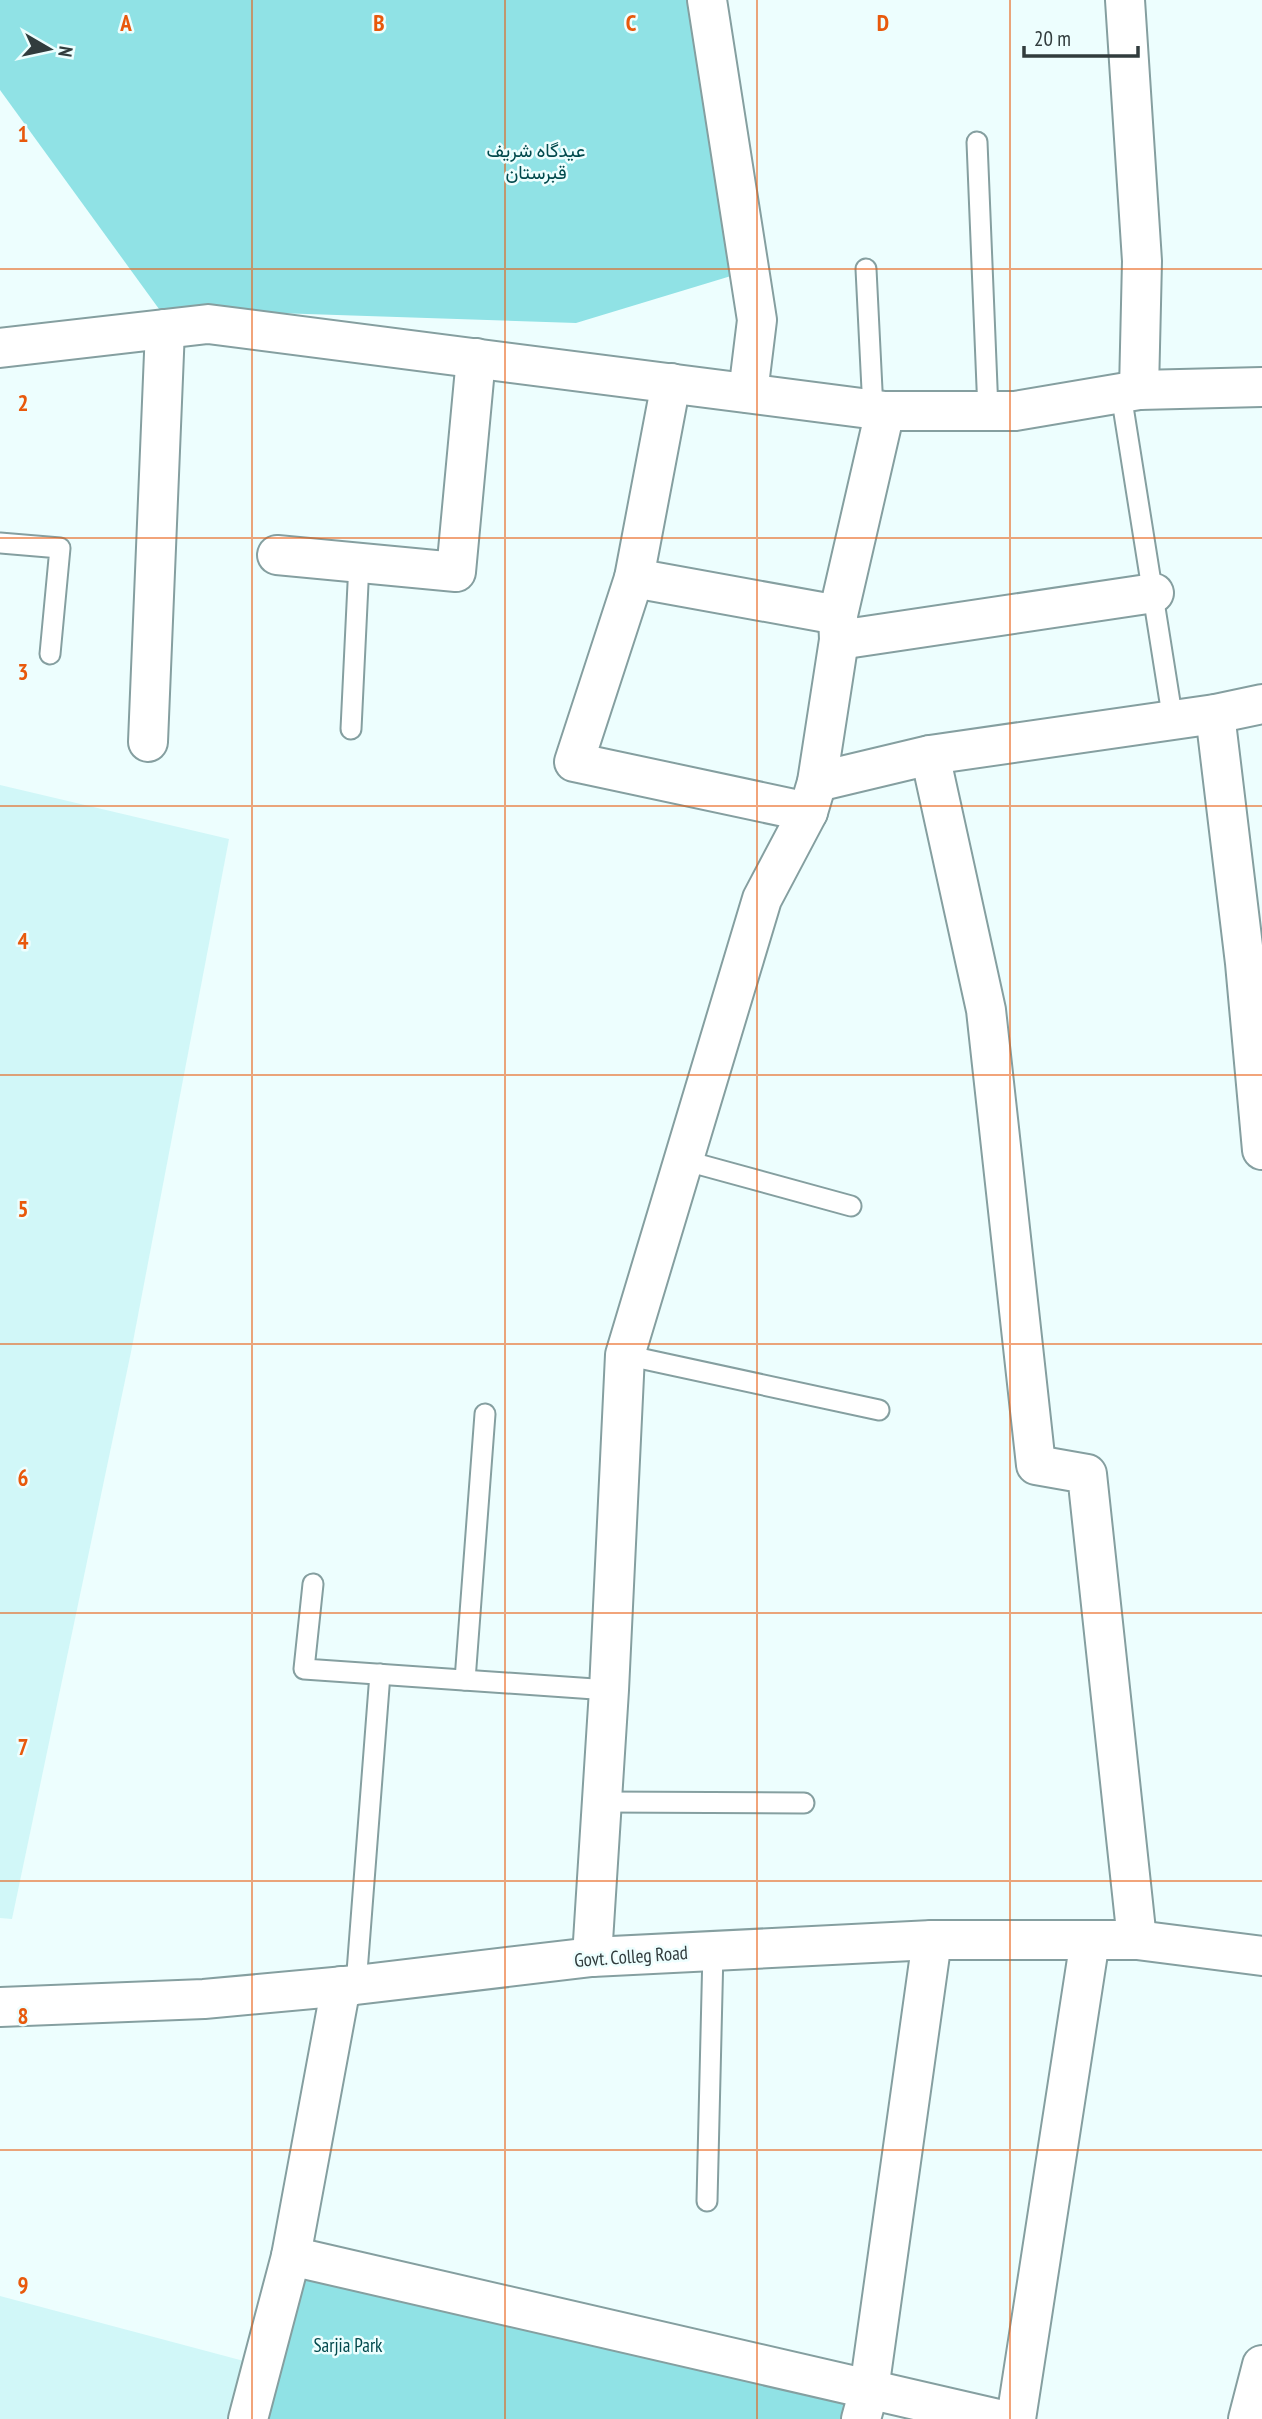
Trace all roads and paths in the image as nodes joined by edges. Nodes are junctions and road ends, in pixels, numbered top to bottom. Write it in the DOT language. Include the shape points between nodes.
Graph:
graph roads {
  1 [pos="707,0"];
  2 [pos="1125,0"];
  3 [pos="977,142"];
  4 [pos="866,269"];
  5 [pos="165,329"];
  6 [pos="0,348"];
  7 [pos="476,358"];
  8 [pos="671,383"];
  9 [pos="1262,387"];
  10 [pos="1130,392"];
  11 [pos="748,393"];
  12 [pos="879,410"];
  13 [pos="988,411"];
  14 [pos="0,543"];
  15 [pos="277,555"];
  16 [pos="359,563"];
  17 [pos="634,578"];
  18 [pos="1154,593"];
  19 [pos="838,628"];
  20 [pos="50,654"];
  21 [pos="1262,704"];
  22 [pos="1215,714"];
  23 [pos="1174,720"];
  24 [pos="351,729"];
  25 [pos="148,742"];
  26 [pos="930,755"];
  27 [pos="813,797"];
  28 [pos="1253,964"];
  29 [pos="1262,1150"];
  30 [pos="683,1160"];
  31 [pos="851,1206"];
  32 [pos="625,1355"];
  33 [pos="879,1410"];
  34 [pos="485,1414"];
  35 [pos="313,1584"];
  36 [pos="380,1674"];
  37 [pos="465,1680"];
  38 [pos="609,1690"];
  39 [pos="602,1802"];
  40 [pos="804,1803"];
  41 [pos="932,1940"];
  42 [pos="1090,1940"];
  43 [pos="1137,1940"];
  44 [pos="713,1951"];
  45 [pos="1262,1956"];
  46 [pos="592,1957"];
  47 [pos="349,1986"];
  48 [pos="0,2007"];
  49 [pos="707,2201"];
  50 [pos="291,2256"];
  51 [pos="1262,2365"];
  52 [pos="865,2404"];
  53 [pos="248,2419"];
  54 [pos="998,2419"];
  55 [pos="1016,2419"];
  56 [pos="1248,2419"];
  1 -- 11 [label="street" via="757,320"];
  2 -- 10 [label="street" via="1142,261"];
  3 -- 13 [label="lane"];
  4 -- 12 [label="lane"];
  5 -- 6 [label="street"];
  5 -- 7 [label="street" via="208,324"];
  5 -- 25 [label="street"];
  7 -- 8 [label="street"];
  7 -- 16 [label="street" via="456,572"];
  8 -- 11 [label="street"];
  8 -- 17 [label="street"];
  9 -- 10 [label="street"];
  10 -- 13 [label="street" via="1015,411"];
  10 -- 18 [label="lane"];
  11 -- 12 [label="street"];
  12 -- 13 [label="street"];
  12 -- 19 [label="street"];
  14 -- 20 [label="lane" via="60,548"];
  15 -- 16 [label="street"];
  16 -- 24 [label="lane"];
  17 -- 19 [label="street"];
  17 -- 27 [label="street" via="574,762"];
  18 -- 19 [label="street"];
  18 -- 23 [label="lane"];
  19 -- 27 [label="street"];
  21 -- 22 [label="street"];
  22 -- 23 [label="street"];
  22 -- 28 [label="street"];
  23 -- 26 [label="street"];
  26 -- 27 [label="street"];
  26 -- 43 [label="street" via="986,1010 1036,1465 1087,1474"];
  27 -- 30 [label="street" via="762,899"];
  28 -- 29 [label="street"];
  30 -- 31 [label="lane"];
  30 -- 32 [label="street"];
  32 -- 33 [label="lane"];
  32 -- 38 [label="street"];
  34 -- 37 [label="lane"];
  35 -- 36 [label="lane" via="304,1669"];
  36 -- 37 [label="lane"];
  36 -- 47 [label="lane"];
  37 -- 38 [label="lane"];
  38 -- 39 [label="street"];
  39 -- 40 [label="lane"];
  39 -- 46 [label="street"];
  41 -- 42 [label="street, Govt. Colleg Road"];
  41 -- 44 [label="street, Govt. Colleg Road"];
  41 -- 52 [label="street"];
  42 -- 43 [label="street, Govt. Colleg Road"];
  42 -- 55 [label="street"];
  43 -- 45 [label="street, Govt. Colleg Road"];
  44 -- 46 [label="street, Govt. Colleg Road"];
  44 -- 49 [label="lane"];
  46 -- 47 [label="street, Govt. Colleg Road"];
  47 -- 48 [label="street, Govt. Colleg Road" via="204,1999"];
  47 -- 50 [label="street"];
  50 -- 52 [label="street"];
  50 -- 53 [label="street"];
  51 -- 56 [label="street"];
  52 -- 54 [label="street"];
}
